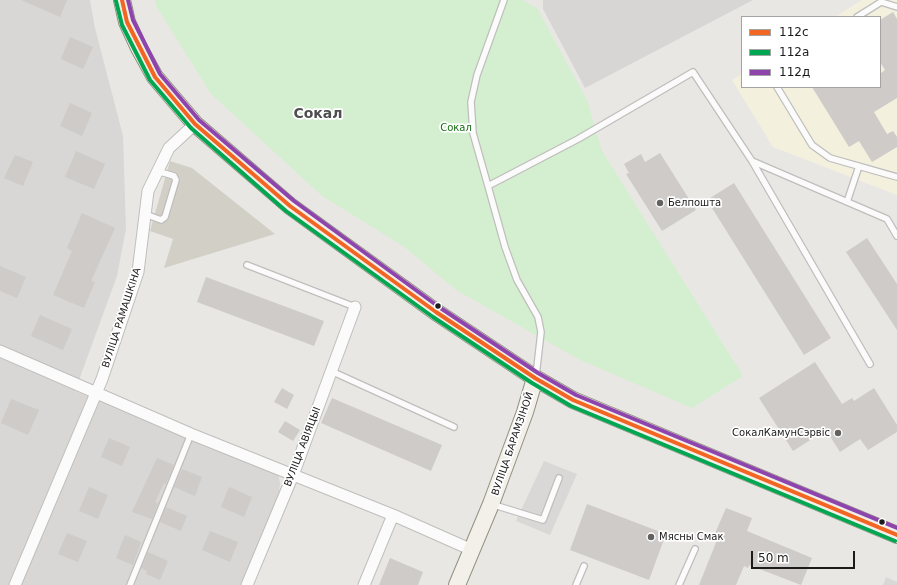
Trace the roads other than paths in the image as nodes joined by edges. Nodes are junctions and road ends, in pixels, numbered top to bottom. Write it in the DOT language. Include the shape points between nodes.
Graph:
graph roads {
  1 [pos="122,0"];
  2 [pos="504,0"];
  3 [pos="897,7"];
  4 [pos="859,16"];
  5 [pos="778,88"];
  6 [pos="195,124"];
  7 [pos="752,161"];
  8 [pos="859,166"];
  9 [pos="157,171"];
  10 [pos="897,177"];
  11 [pos="488,186"];
  12 [pos="847,202"];
  13 [pos="145,214"];
  14 [pos="897,236"];
  15 [pos="247,265"];
  16 [pos="355,307"];
  17 [pos="0,351"];
  18 [pos="870,364"];
  19 [pos="331,371"];
  20 [pos="535,378"];
  21 [pos="96,393"];
  22 [pos="454,427"];
  23 [pos="191,434"];
  24 [pos="293,475"];
  25 [pos="559,478"];
  26 [pos="491,504"];
  27 [pos="393,515"];
  28 [pos="897,535"];
  29 [pos="695,549"];
  30 [pos="472,550"];
  31 [pos="584,566"];
  32 [pos="15,585"];
  33 [pos="130,585"];
  34 [pos="247,585"];
  35 [pos="364,585"];
  36 [pos="457,585"];
  37 [pos="576,585"];
  38 [pos="679,585"];
  1 -- 6 [label="street" via="139,48 155,77"];
  2 -- 11 [label="lane" via="477,75 471,102 473,133"];
  3 -- 4 [label="lane" via="881,2"];
  5 -- 8 [label="lane" via="812,145 830,158"];
  6 -- 9 [label="street, ВУЛІЦА РАМАШКІНА" via="169,148"];
  6 -- 20 [label="street" via="290,206 436,312"];
  7 -- 11 [label="lane" via="693,72 578,139"];
  7 -- 12 [label="lane"];
  7 -- 18 [label="lane"];
  8 -- 10 [label="lane"];
  8 -- 12 [label="lane"];
  9 -- 13 [label="street, ВУЛІЦА РАМАШКІНА" via="148,191"];
  9 -- 13 [label="lane" via="174,176 176,180 166,217 161,220"];
  11 -- 20 [label="lane" via="517,280 538,317 542,332"];
  12 -- 14 [label="lane" via="887,219"];
  13 -- 21 [label="street, ВУЛІЦА РАМАШКІНА" via="138,272"];
  15 -- 16 [label="lane"];
  16 -- 19 [label="street, ВУЛІЦА АВІЯЦЫІ"];
  17 -- 21 [label="street"];
  19 -- 22 [label="lane"];
  19 -- 24 [label="street, ВУЛІЦА АВІЯЦЫІ"];
  20 -- 26 [label="street, ВУЛІЦА БАРАМЗІНОЙ"];
  20 -- 28 [label="street, ВУЛІЦА БАРАМЗІНОЙ" via="579,403"];
  21 -- 23 [label="street"];
  21 -- 32 [label="street, ВУЛІЦА РАМАШКІНА"];
  23 -- 24 [label="street"];
  23 -- 33 [label="lane"];
  24 -- 27 [label="street"];
  24 -- 34 [label="street, ВУЛІЦА АВІЯЦЫІ"];
  25 -- 26 [label="lane" via="543,520"];
  26 -- 30 [label="street, ВУЛІЦА БАРАМЗІНОЙ"];
  27 -- 30 [label="street"];
  27 -- 35 [label="street"];
  29 -- 38 [label="lane"];
  30 -- 36 [label="street, ВУЛІЦА БАРАМЗІНОЙ"];
  31 -- 37 [label="lane"];
}
